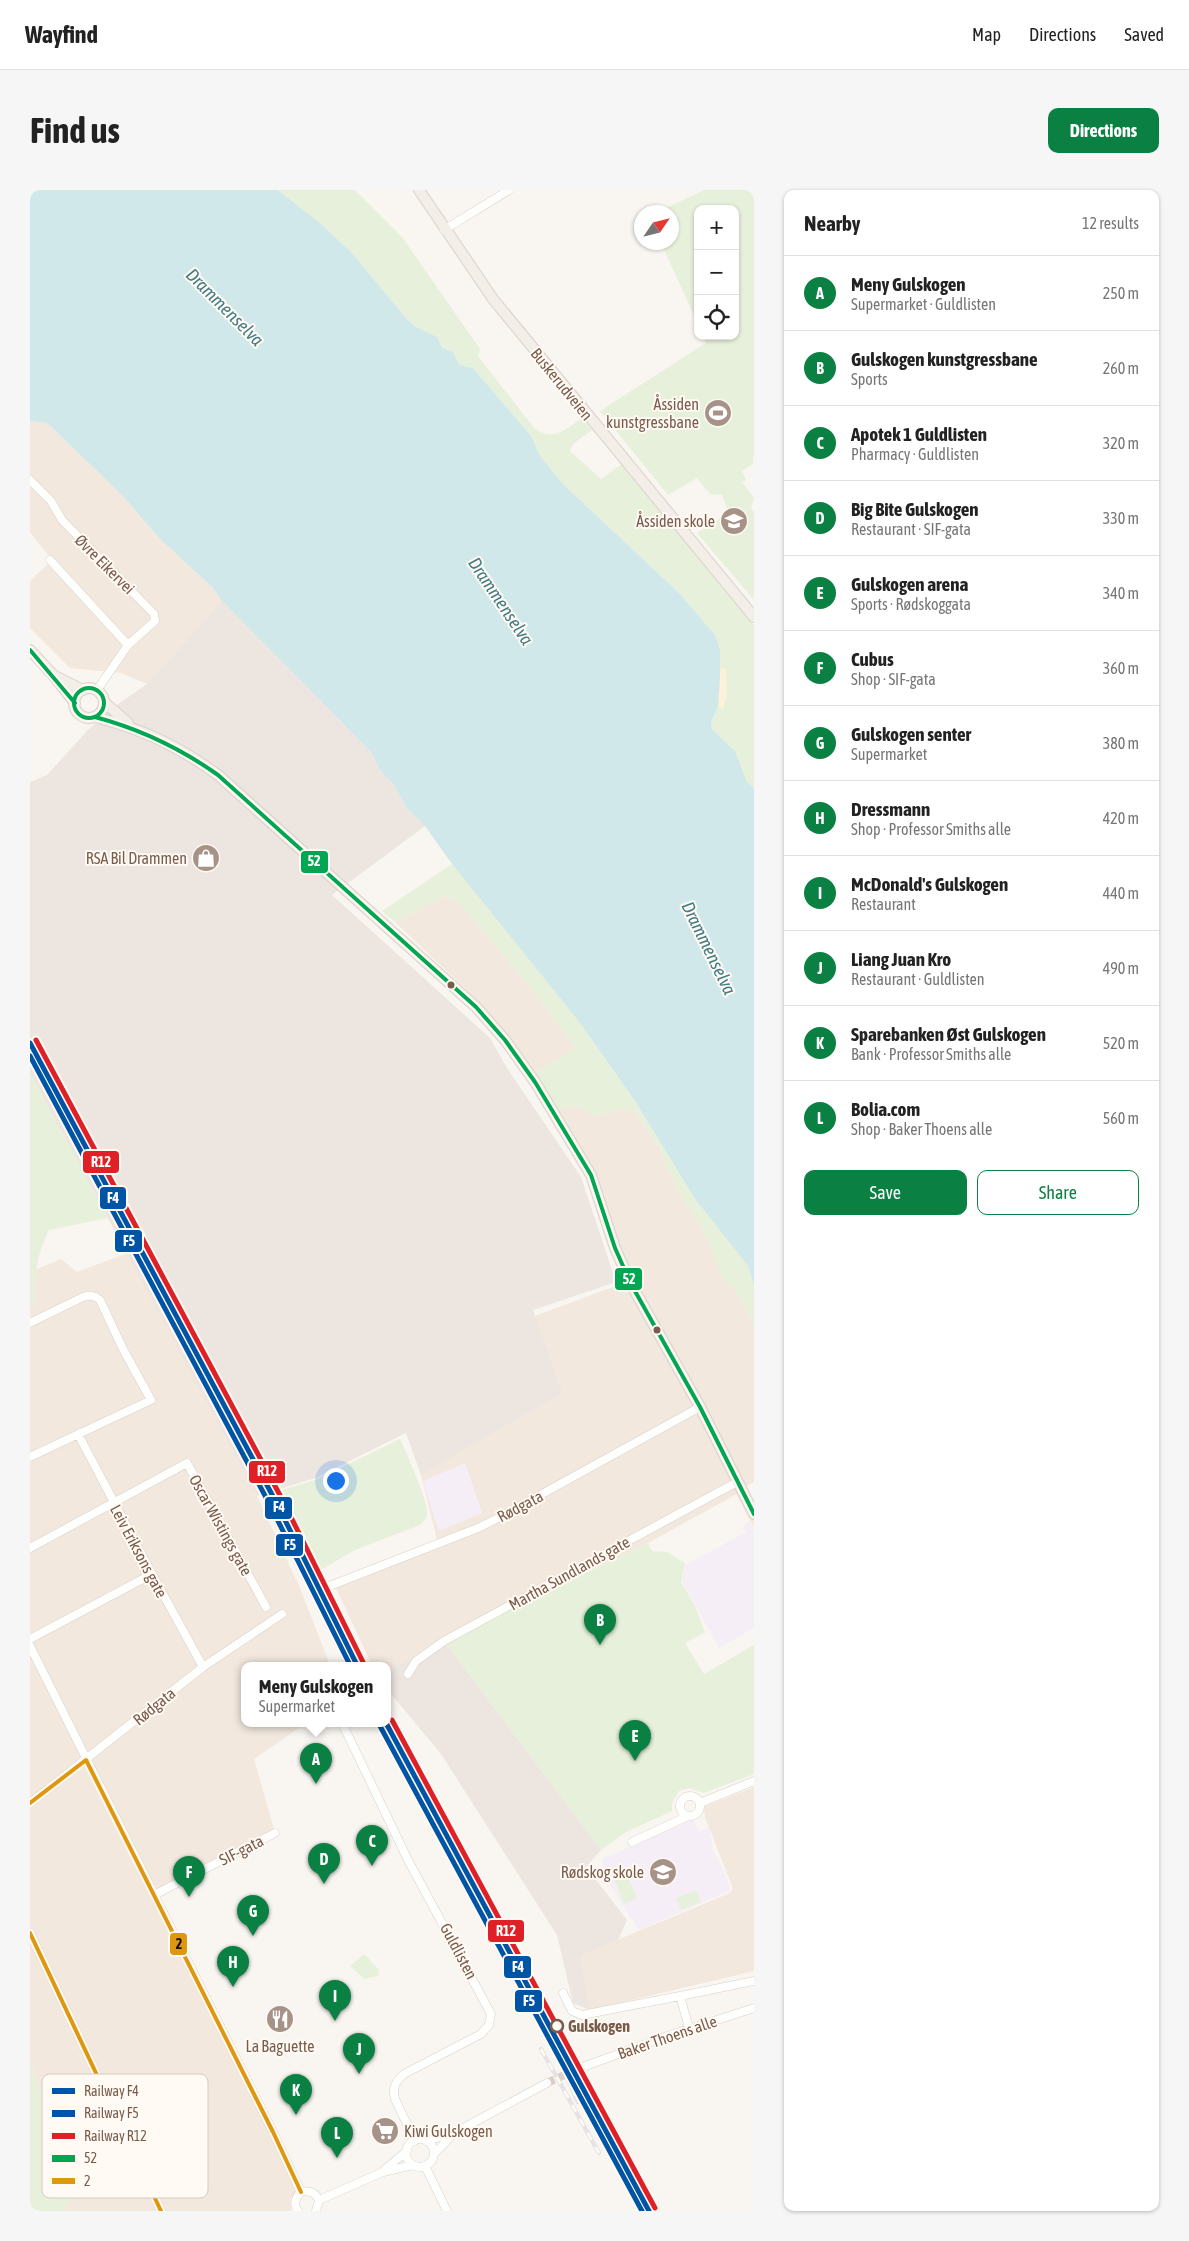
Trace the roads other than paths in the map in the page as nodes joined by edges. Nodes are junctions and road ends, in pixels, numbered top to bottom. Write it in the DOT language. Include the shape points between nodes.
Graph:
graph roads {
  1 [pos="419,190"];
  2 [pos="509,190"];
  3 [pos="444,230"];
  4 [pos="30,480"];
  5 [pos="50,560"];
  6 [pos="754,617"];
  7 [pos="128,645"];
  8 [pos="30,650"];
  9 [pos="53,675"];
  10 [pos="83,690"];
  11 [pos="96,690"];
  12 [pos="104,702"];
  13 [pos="75,704"];
  14 [pos="95,717"];
  15 [pos="133,727"];
  16 [pos="30,1323"];
  17 [pos="700,1407"];
  18 [pos="78,1434"];
  19 [pos="30,1457"];
  20 [pos="737,1482"];
  21 [pos="113,1503"];
  22 [pos="754,1514"];
  23 [pos="30,1548"];
  24 [pos="152,1574"];
  25 [pos="332,1585"];
  26 [pos="266,1607"];
  27 [pos="282,1614"];
  28 [pos="30,1639"];
  29 [pos="30,1646"];
  30 [pos="203,1667"];
  31 [pos="408,1674"];
  32 [pos="344,1727"];
  33 [pos="86,1760"];
  34 [pos="754,1781"];
  35 [pos="30,1803"];
  36 [pos="700,1803"];
  37 [pos="688,1816"];
  38 [pos="275,1834"];
  39 [pos="632,1842"];
  40 [pos="154,1894"];
  41 [pos="30,1933"];
  42 [pos="754,1981"];
  43 [pos="562,1993"];
  44 [pos="680,1996"];
  45 [pos="754,2008"];
  46 [pos="689,2028"];
  47 [pos="580,2068"];
  48 [pos="96,2074"];
  49 [pos="547,2083"];
  50 [pos="454,2133"];
  51 [pos="415,2141"];
  52 [pos="426,2141"];
  53 [pos="407,2151"];
  54 [pos="434,2154"];
  55 [pos="413,2165"];
  56 [pos="424,2166"];
  57 [pos="383,2172"];
  58 [pos="300,2192"];
  59 [pos="155,2198"];
  60 [pos="319,2200"];
  61 [pos="161,2211"];
  62 [pos="298,2211"];
  63 [pos="316,2211"];
  64 [pos="447,2211"];
  1 -- 3 [label="main road, Buskerudveien"];
  2 -- 3 [label="street"];
  3 -- 6 [label="main road, Buskerudveien" via="493,299"];
  4 -- 7 [label="street, Øvre Eikervei" via="51,501 62,520 154,614 155,621"];
  5 -- 7 [label="street"];
  7 -- 11 [label="street, Øvre Eikervei"];
  8 -- 9 [label="main road"];
  9 -- 10 [label="main road"];
  9 -- 13 [label="main road"];
  10 -- 11 [label="main road"];
  10 -- 13 [label="main road"];
  11 -- 12 [label="main road"];
  12 -- 14 [label="main road" via="102,711"];
  12 -- 15 [label="main road"];
  13 -- 14 [label="main road" via="81,716"];
  14 -- 15 [label="main road"];
  15 -- 17 [label="main road" via="199,761 232,786 476,1007 505,1040 592,1175 631,1284"];
  16 -- 18 [label="street" via="83,1297 95,1296 100,1300 151,1400"];
  17 -- 20 [label="main road"];
  17 -- 25 [label="street, Rødgata" via="478,1528"];
  18 -- 19 [label="street"];
  18 -- 21 [label="street, Leiv Eriksons gate"];
  20 -- 22 [label="main road"];
  20 -- 31 [label="street, Martha Sundlands gate" via="444,1641 416,1661"];
  21 -- 23 [label="street"];
  21 -- 24 [label="street, Leiv Eriksons gate"];
  21 -- 26 [label="street, Oscar Wistings gate" via="187,1463"];
  24 -- 28 [label="street"];
  24 -- 30 [label="street, Leiv Eriksons gate"];
  27 -- 30 [label="street, Rødgata"];
  29 -- 33 [label="street"];
  30 -- 33 [label="street, Rødgata"];
  32 -- 51 [label="street, Guldlisten" via="408,1860 491,2014 489,2025 481,2034 404,2074 395,2083 395,2099"];
  33 -- 35 [label="street, Rødgata"];
  33 -- 40 [label="street"];
  34 -- 36 [label="street"];
  36 -- 37 [label="street" via="697,1814"];
  36 -- 37 [label="street" via="693,1796 683,1798 680,1808"];
  37 -- 39 [label="street"];
  38 -- 40 [label="street, SIF-gata"];
  40 -- 58 [label="street"];
  41 -- 48 [label="street"];
  42 -- 44 [label="street"];
  43 -- 44 [label="street" via="572,2010 582,2015"];
  44 -- 46 [label="street"];
  45 -- 46 [label="street, Baker Thoens alle"];
  46 -- 47 [label="street, Baker Thoens alle"];
  49 -- 50 [label="street"];
  50 -- 52 [label="street"];
  50 -- 54 [label="street"];
  51 -- 52 [label="street"];
  51 -- 53 [label="street"];
  52 -- 54 [label="street"];
  53 -- 55 [label="street"];
  53 -- 57 [label="street"];
  54 -- 56 [label="street"];
  55 -- 56 [label="street"];
  55 -- 57 [label="street"];
  56 -- 64 [label="street"];
  57 -- 60 [label="street"];
  58 -- 60 [label="street" via="312,2192"];
  58 -- 62 [label="street" via="295,2202"];
  59 -- 61 [label="street"];
  60 -- 63 [label="street"];
}
